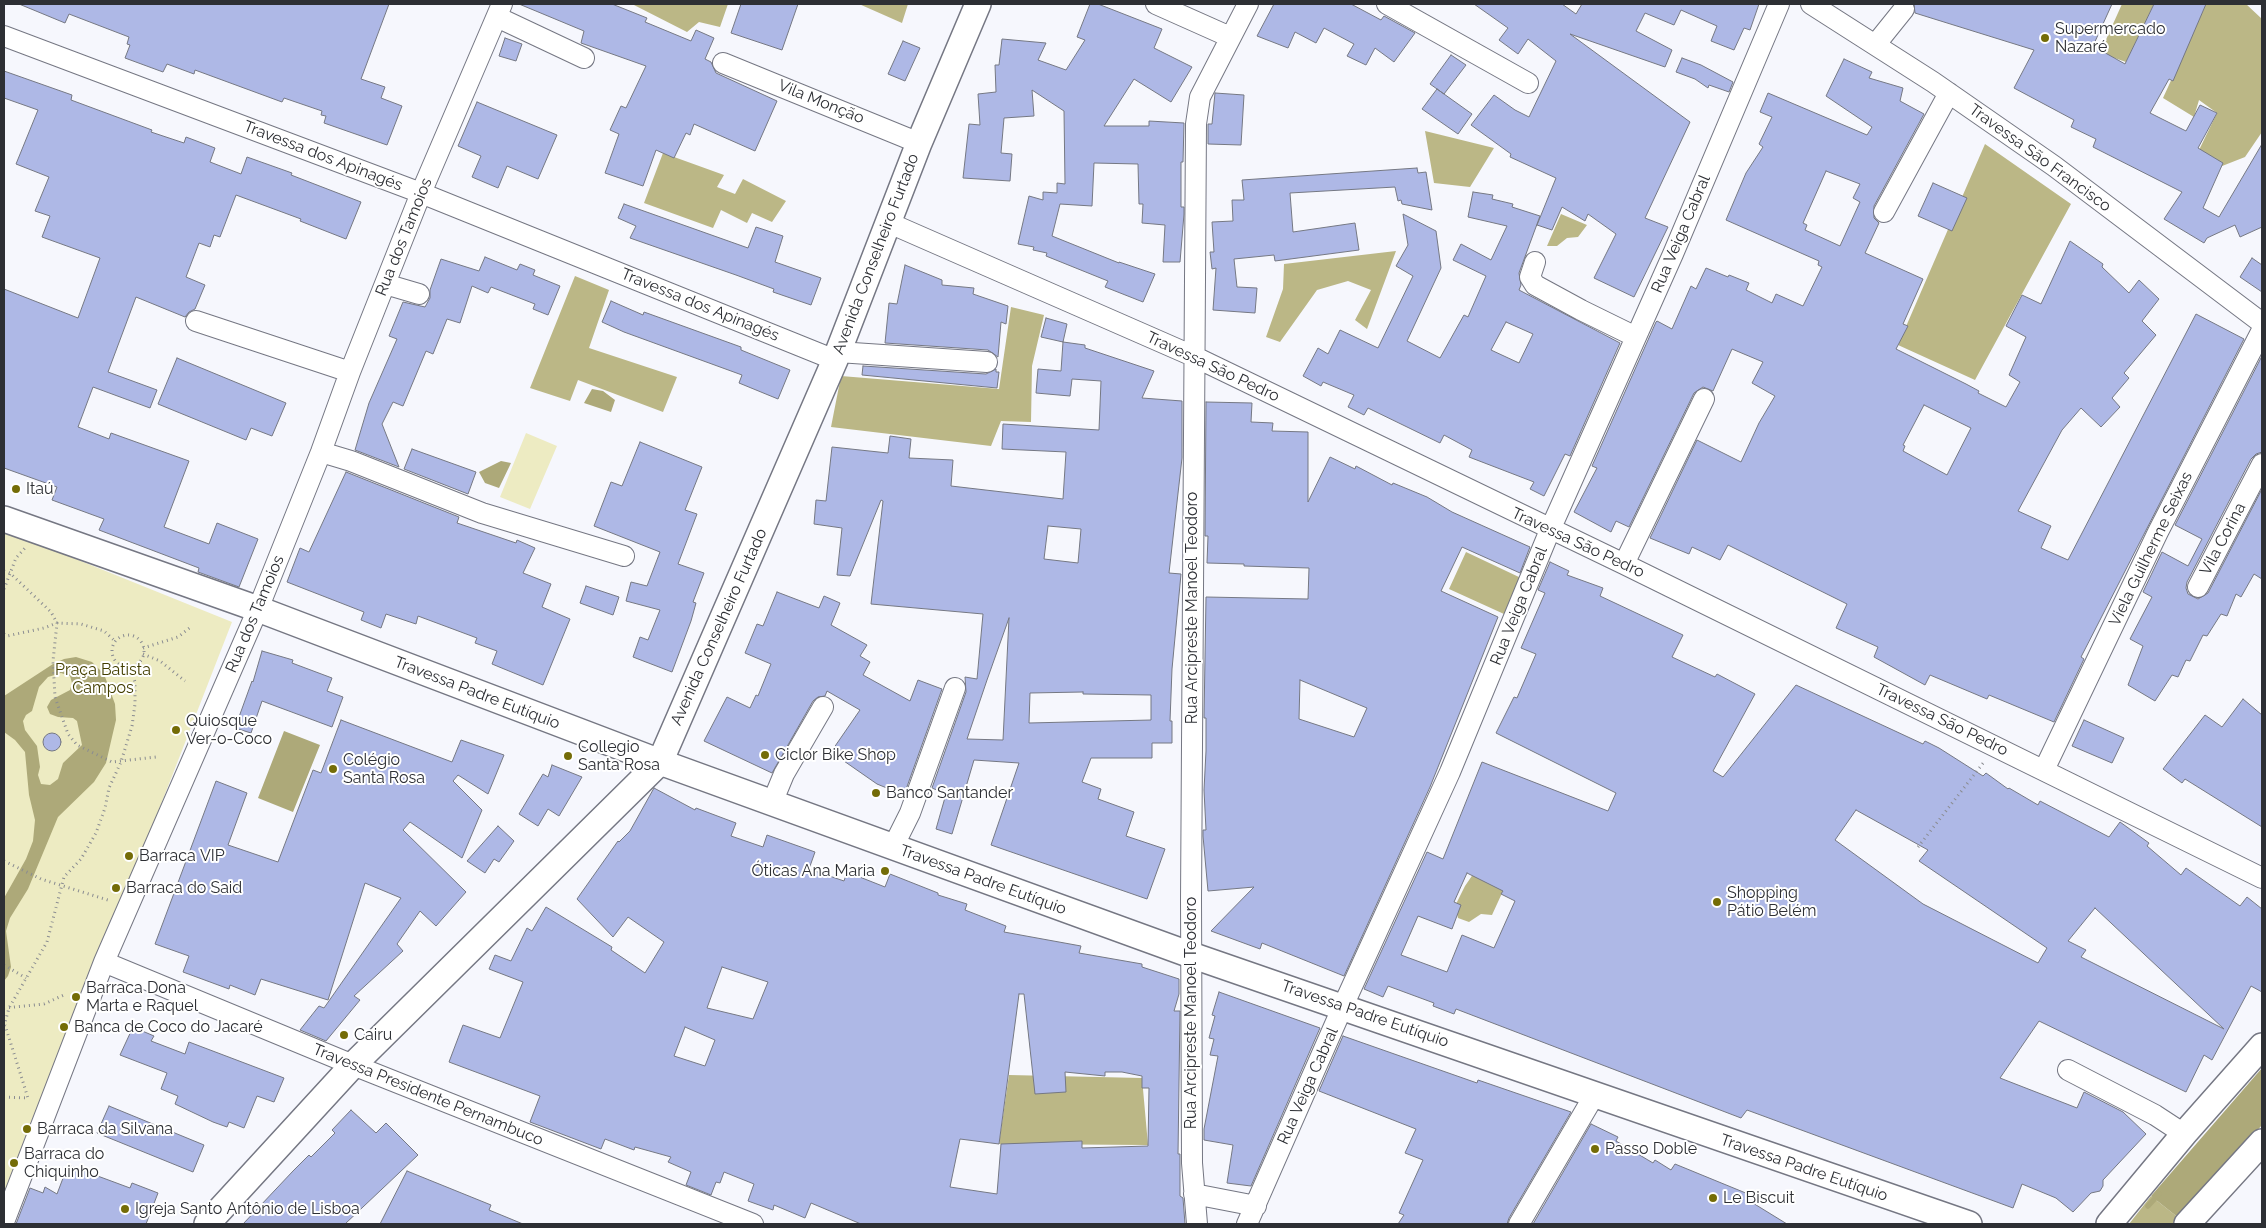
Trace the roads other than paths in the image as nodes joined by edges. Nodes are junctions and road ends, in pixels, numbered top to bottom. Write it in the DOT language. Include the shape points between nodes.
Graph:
graph roads {
  1 [pos="978,4"];
  2 [pos="1156,4"];
  3 [pos="1248,4"];
  4 [pos="1387,4"];
  5 [pos="1779,4"];
  6 [pos="1811,4"];
  7 [pos="1904,9"];
  8 [pos="500,10"];
  9 [pos="4,36"];
  10 [pos="1230,37"];
  11 [pos="1875,45"];
  12 [pos="584,58"];
  13 [pos="723,62"];
  14 [pos="1528,83"];
  15 [pos="1949,93"];
  16 [pos="919,143"];
  17 [pos="421,193"];
  18 [pos="1884,212"];
  19 [pos="887,222"];
  20 [pos="1535,262"];
  21 [pos="385,284"];
  22 [pos="419,294"];
  23 [pos="196,321"];
  24 [pos="2262,323"];
  25 [pos="2262,330"];
  26 [pos="1636,337"];
  27 [pos="836,356"];
  28 [pos="1193,356"];
  29 [pos="987,362"];
  30 [pos="350,372"];
  31 [pos="1704,399"];
  32 [pos="321,452"];
  33 [pos="2262,464"];
  34 [pos="4,519"];
  35 [pos="1550,530"];
  36 [pos="624,556"];
  37 [pos="1624,564"];
  38 [pos="2198,587"];
  39 [pos="258,610"];
  40 [pos="955,688"];
  41 [pos="823,707"];
  42 [pos="660,762"];
  43 [pos="2044,770"];
  44 [pos="772,803"];
  45 [pos="894,847"];
  46 [pos="2262,878"];
  47 [pos="1191,955"];
  48 [pos="104,962"];
  49 [pos="1343,1006"];
  50 [pos="2262,1046"];
  51 [pos="354,1066"];
  52 [pos="2068,1070"];
  53 [pos="1595,1094"];
  54 [pos="2184,1134"];
  55 [pos="2262,1142"];
  56 [pos="1194,1194"];
  57 [pos="1256,1206"];
  58 [pos="4,1222"];
  59 [pos="207,1224"];
  60 [pos="753,1224"];
  61 [pos="1197,1224"];
  62 [pos="1248,1224"];
  63 [pos="1519,1224"];
  64 [pos="1969,1224"];
  65 [pos="2109,1224"];
  66 [pos="2187,1224"];
  1 -- 16 [label="main road, Avenida Conselheiro Furtado"];
  2 -- 10 [label="street"];
  3 -- 10 [label="street, Rua Arcipreste Manoel Teodoro"];
  4 -- 14 [label="street"];
  5 -- 26 [label="street, Rua Veiga Cabral"];
  6 -- 11 [label="street, Travessa São Francisco"];
  7 -- 11 [label="street"];
  8 -- 12 [label="street"];
  8 -- 17 [label="street, Rua dos Tamoios"];
  9 -- 17 [label="street, Travessa dos Apinagés"];
  10 -- 28 [label="street, Rua Arcipreste Manoel Teodoro" via="1200,97 1196,124"];
  11 -- 15 [label="street, Travessa São Francisco"];
  13 -- 16 [label="street, Vila Monção"];
  15 -- 18 [label="street"];
  15 -- 24 [label="street, Travessa São Francisco" via="2054,166"];
  16 -- 19 [label="main road, Avenida Conselheiro Furtado"];
  17 -- 21 [label="street, Rua dos Tamoios"];
  17 -- 27 [label="street, Travessa dos Apinagés"];
  19 -- 27 [label="main road, Avenida Conselheiro Furtado"];
  19 -- 28 [label="street, Travessa São Pedro"];
  20 -- 26 [label="street" via="1530,277 1535,285"];
  21 -- 22 [label="street"];
  21 -- 30 [label="street, Rua dos Tamoios"];
  23 -- 30 [label="street"];
  25 -- 43 [label="street, Viela Guilherme Seixas" via="2158,532"];
  26 -- 35 [label="street, Rua Veiga Cabral"];
  27 -- 29 [label="street, Travessa dos Apinagés"];
  27 -- 42 [label="main road, Avenida Conselheiro Furtado"];
  28 -- 35 [label="street, Travessa São Pedro"];
  28 -- 47 [label="street, Rua Arcipreste Manoel Teodoro"];
  30 -- 32 [label="street, Rua dos Tamoios"];
  31 -- 37 [label="street"];
  32 -- 36 [label="street" via="482,512"];
  32 -- 39 [label="street, Rua dos Tamoios"];
  33 -- 38 [label="street, Vila Corina"];
  34 -- 39 [label="main road, Travessa Padre Eutíquio"];
  35 -- 37 [label="street, Travessa São Pedro"];
  35 -- 49 [label="street, Rua Veiga Cabral" via="1450,772"];
  37 -- 43 [label="street, Travessa São Pedro"];
  39 -- 42 [label="main road, Travessa Padre Eutíquio"];
  39 -- 48 [label="street, Rua dos Tamoios"];
  40 -- 45 [label="street" via="910,813"];
  41 -- 44 [label="street" via="784,774"];
  42 -- 44 [label="main road, Travessa Padre Eutíquio"];
  42 -- 51 [label="main road, Avenida Conselheiro Furtado"];
  43 -- 46 [label="street, Travessa São Pedro"];
  44 -- 45 [label="main road, Travessa Padre Eutíquio"];
  45 -- 47 [label="main road, Travessa Padre Eutíquio"];
  47 -- 49 [label="main road, Travessa Padre Eutíquio"];
  47 -- 56 [label="street, Rua Arcipreste Manoel Teodoro"];
  48 -- 51 [label="street, Travessa Presidente Pernambuco"];
  48 -- 58 [label="street, Rua dos Tamoios"];
  49 -- 53 [label="main road, Travessa Padre Eutíquio"];
  49 -- 57 [label="street, Rua Veiga Cabral"];
  50 -- 54 [label="main road"];
  51 -- 59 [label="main road, Avenida Conselheiro Furtado"];
  51 -- 60 [label="street, Travessa Presidente Pernambuco"];
  52 -- 54 [label="street" via="2155,1115"];
  53 -- 63 [label="street"];
  53 -- 64 [label="main road, Travessa Padre Eutíquio"];
  54 -- 65 [label="main road"];
  55 -- 66 [label="main road"];
  56 -- 57 [label="street"];
  56 -- 61 [label="street, Rua Arcipreste Manoel Teodoro"];
  57 -- 62 [label="street, Rua Veiga Cabral"];
}
